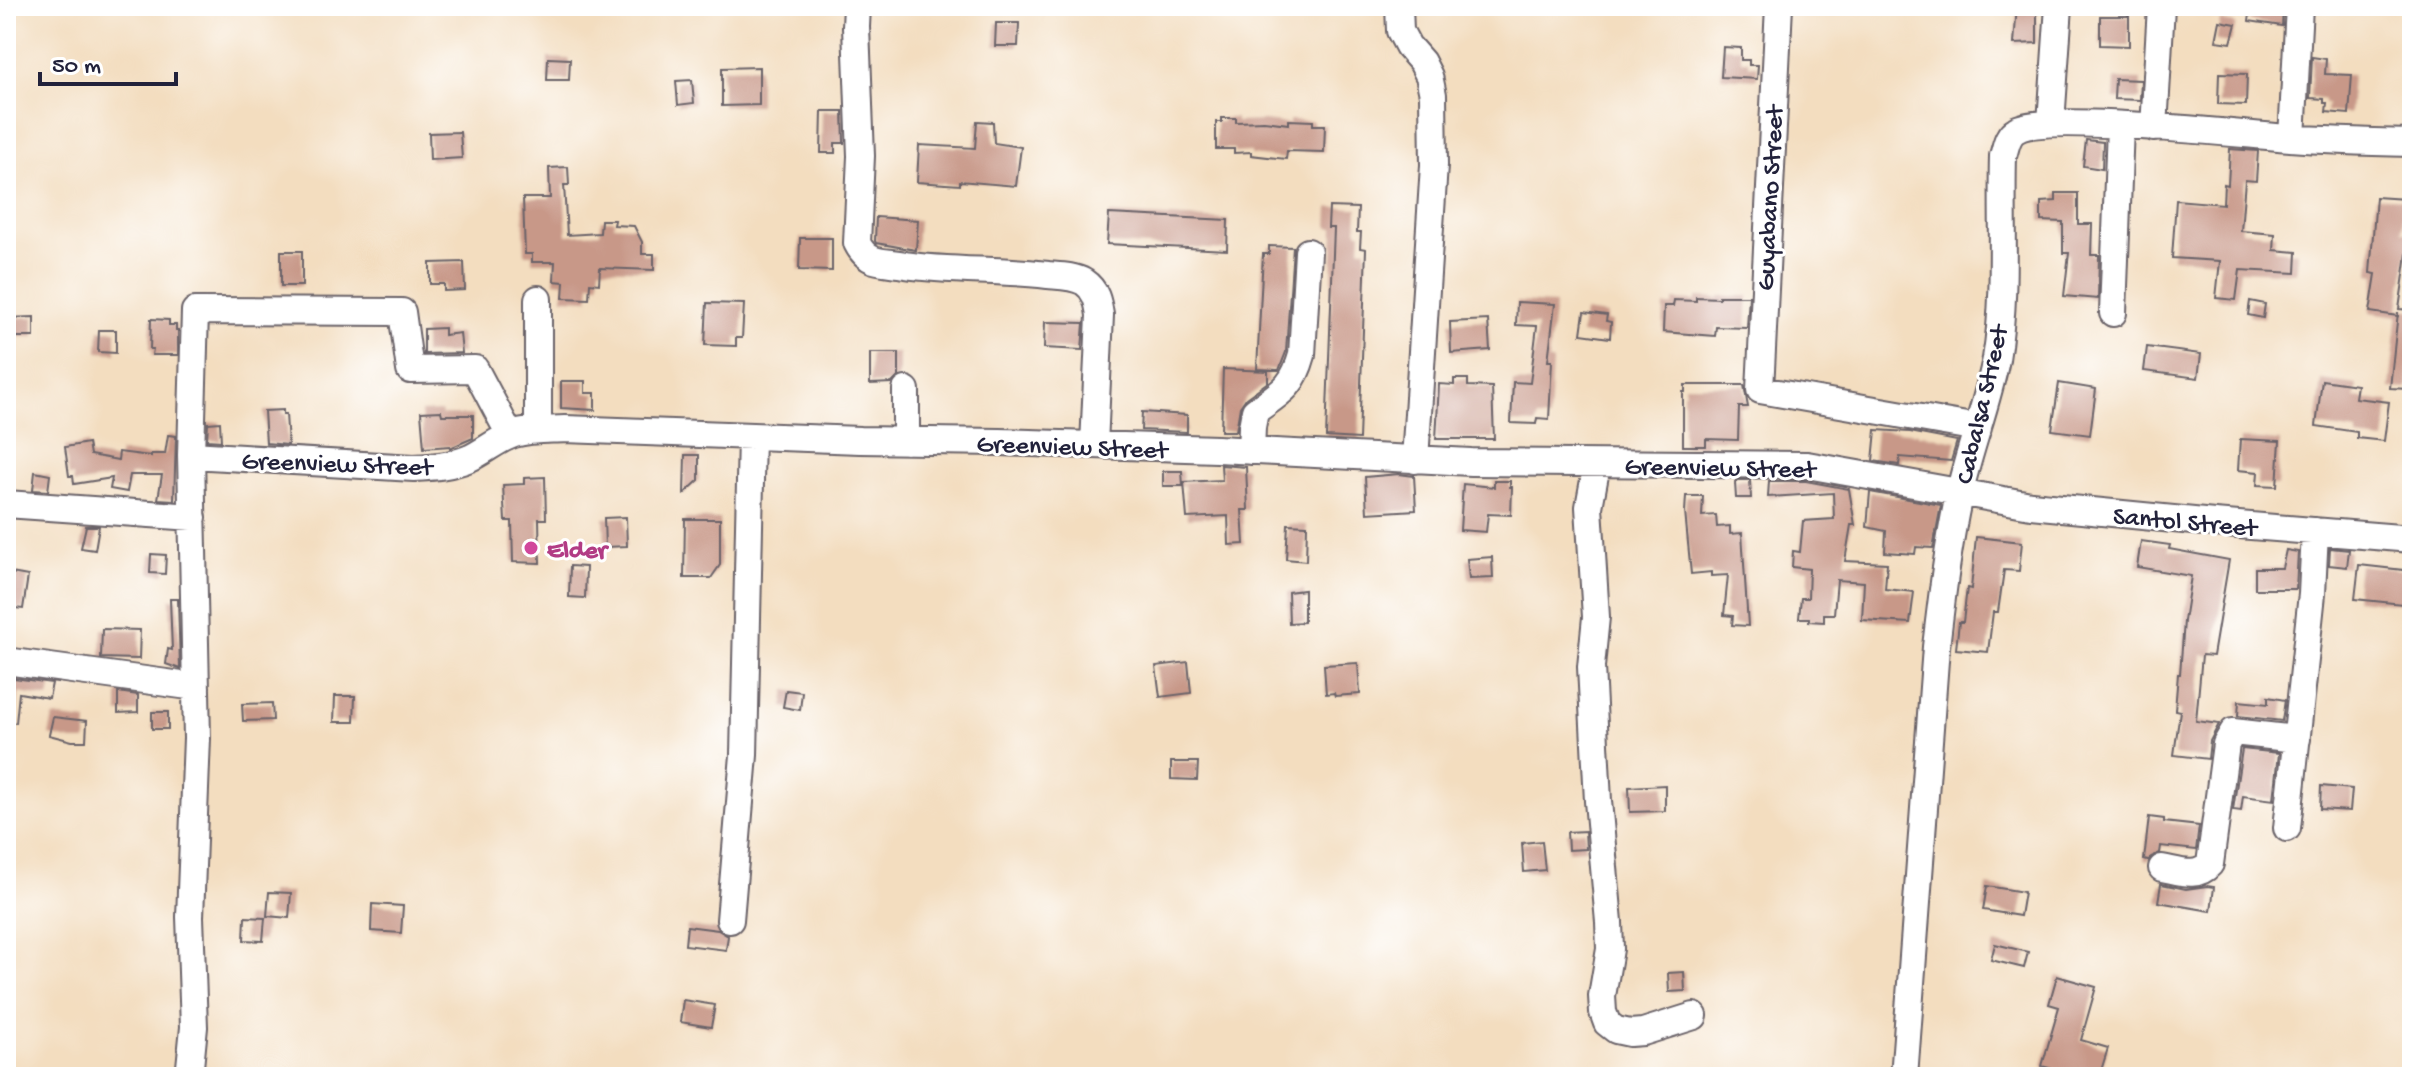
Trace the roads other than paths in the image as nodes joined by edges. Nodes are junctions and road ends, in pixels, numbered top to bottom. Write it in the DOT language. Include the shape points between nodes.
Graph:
graph roads {
  1 [pos="857,6"];
  2 [pos="1399,6"];
  3 [pos="1779,6"];
  4 [pos="2059,6"];
  5 [pos="2161,6"];
  6 [pos="2299,6"];
  7 [pos="2051,123"];
  8 [pos="2120,126"];
  9 [pos="2154,128"];
  10 [pos="2292,138"];
  11 [pos="2412,143"];
  12 [pos="1308,252"];
  13 [pos="538,299"];
  14 [pos="2113,313"];
  15 [pos="906,390"];
  16 [pos="1978,428"];
  17 [pos="538,430"];
  18 [pos="510,435"];
  19 [pos="751,436"];
  20 [pos="906,441"];
  21 [pos="1094,445"];
  22 [pos="1251,451"];
  23 [pos="191,455"];
  24 [pos="1415,460"];
  25 [pos="1597,464"];
  26 [pos="1959,492"];
  27 [pos="6,504"];
  28 [pos="193,517"];
  29 [pos="2315,531"];
  30 [pos="2412,539"];
  31 [pos="6,661"];
  32 [pos="196,687"];
  33 [pos="2297,739"];
  34 [pos="2287,828"];
  35 [pos="2162,868"];
  36 [pos="730,920"];
  37 [pos="1694,1016"];
  38 [pos="189,1077"];
  39 [pos="1904,1077"];
  1 -- 21 [label="street" via="860,250 875,260 924,268 1019,271 1083,281 1097,298 1100,315"];
  2 -- 24 [label="street" via="1400,31 1422,62 1433,95 1434,165"];
  3 -- 16 [label="street, Guyabano Street" via="1760,390"];
  4 -- 7 [label="street"];
  5 -- 9 [label="street"];
  6 -- 10 [label="street"];
  7 -- 8 [label="street, Cabalsa Street"];
  7 -- 16 [label="street, Cabalsa Street" via="2014,131 2003,156 2000,317"];
  8 -- 9 [label="street, Cabalsa Street"];
  8 -- 14 [label="street"];
  9 -- 10 [label="street, Cabalsa Street"];
  10 -- 11 [label="street, Cabalsa Street"];
  12 -- 22 [label="street" via="1298,370 1285,391 1255,411"];
  13 -- 17 [label="street"];
  15 -- 20 [label="street"];
  16 -- 26 [label="street, Cabalsa Street"];
  17 -- 18 [label="street, Greenview Street"];
  17 -- 19 [label="street, Greenview Street"];
  18 -- 23 [label="street, Greenview Street" via="471,458 436,467"];
  18 -- 23 [label="street" via="475,369 410,370 402,312 195,311"];
  19 -- 20 [label="street, Greenview Street"];
  19 -- 36 [label="street" via="744,755"];
  20 -- 21 [label="street, Greenview Street"];
  21 -- 22 [label="street, Greenview Street"];
  22 -- 24 [label="street, Greenview Street"];
  23 -- 28 [label="street"];
  24 -- 25 [label="street, Greenview Street"];
  25 -- 26 [label="street, Greenview Street" via="1807,465"];
  25 -- 37 [label="street" via="1589,507 1596,617 1591,667 1610,949 1603,1012 1616,1030 1630,1033"];
  26 -- 29 [label="street, Santol Street" via="2031,505"];
  26 -- 39 [label="street, Cabalsa Street" via="1936,647"];
  27 -- 28 [label="street"];
  28 -- 32 [label="street"];
  29 -- 30 [label="street, Santol Street"];
  29 -- 33 [label="street"];
  31 -- 32 [label="street"];
  32 -- 38 [label="street" via="190,917 194,1027"];
  33 -- 34 [label="street"];
  33 -- 35 [label="street" via="2233,732 2226,744 2210,864 2196,874"];
}
